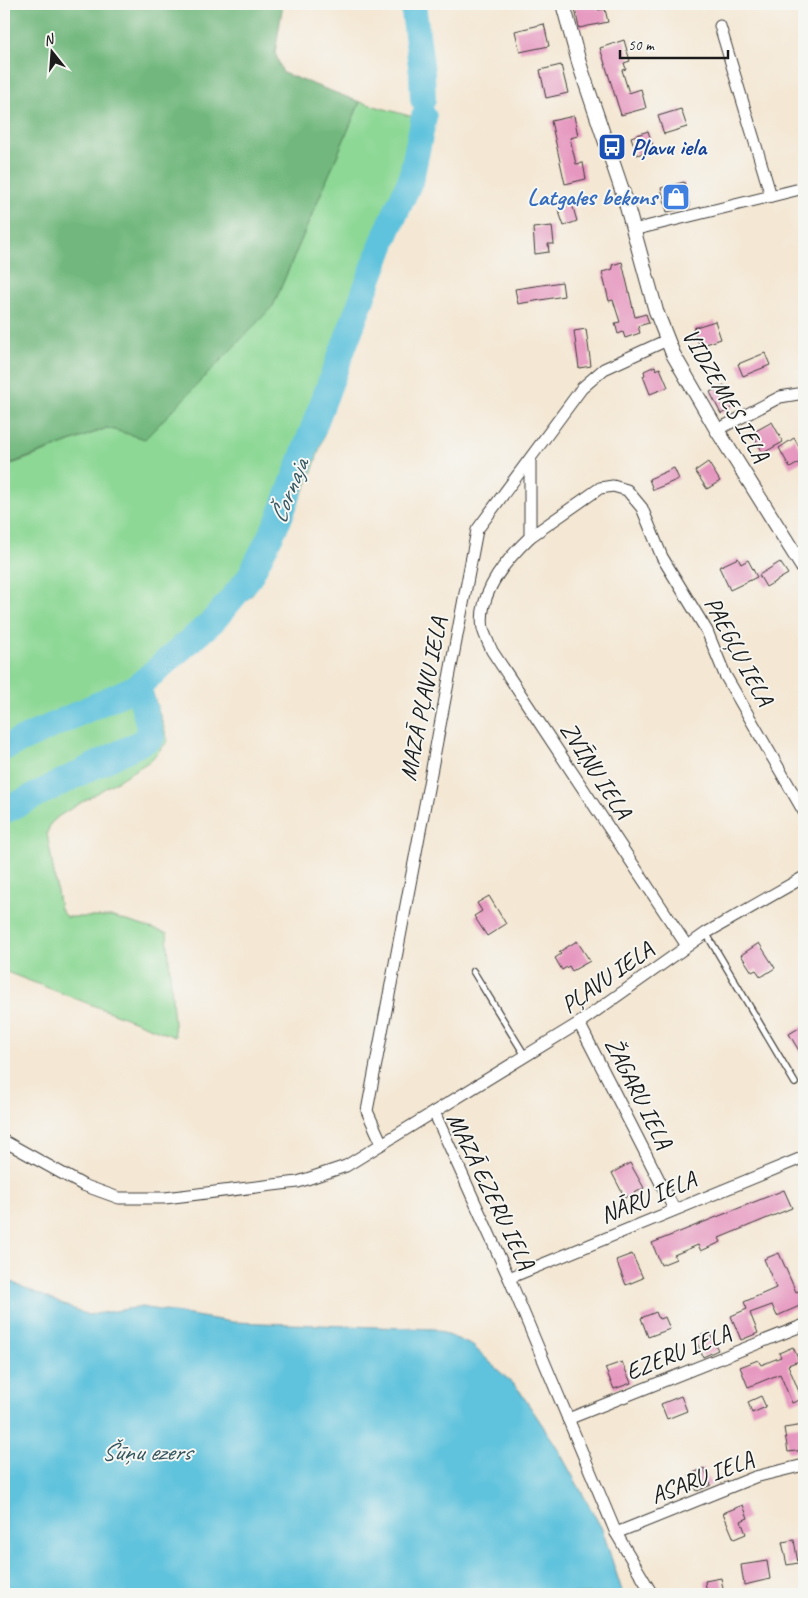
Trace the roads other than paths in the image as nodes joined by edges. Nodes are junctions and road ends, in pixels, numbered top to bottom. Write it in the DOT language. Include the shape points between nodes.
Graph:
graph roads {
  1 [pos="564,4"];
  2 [pos="720,26"];
  3 [pos="804,188"];
  4 [pos="770,196"];
  5 [pos="633,230"];
  6 [pos="667,340"];
  7 [pos="804,393"];
  8 [pos="717,430"];
  9 [pos="530,460"];
  10 [pos="530,537"];
  11 [pos="804,569"];
  12 [pos="483,613"];
  13 [pos="804,812"];
  14 [pos="804,877"];
  15 [pos="706,933"];
  16 [pos="686,946"];
  17 [pos="473,971"];
  18 [pos="579,1023"];
  19 [pos="526,1057"];
  20 [pos="795,1083"];
  21 [pos="434,1112"];
  22 [pos="4,1141"];
  23 [pos="382,1144"];
  24 [pos="804,1158"];
  25 [pos="674,1209"];
  26 [pos="509,1278"];
  27 [pos="804,1325"];
  28 [pos="568,1419"];
  29 [pos="804,1465"];
  30 [pos="616,1533"];
  31 [pos="652,1594"];
  1 -- 5 [label="street, VIDZEMES IELA" via="580,66"];
  2 -- 4 [label="street"];
  3 -- 4 [label="street"];
  4 -- 5 [label="street"];
  5 -- 6 [label="street, VIDZEMES IELA"];
  6 -- 8 [label="street, VIDZEMES IELA" via="684,377"];
  6 -- 9 [label="street, MAZĀ PĻAVU IELA" via="604,369 582,388"];
  7 -- 8 [label="street" via="780,397"];
  8 -- 11 [label="street, VIDZEMES IELA"];
  9 -- 10 [label="street"];
  9 -- 23 [label="street, MAZĀ PĻAVU IELA" via="477,530 367,1111"];
  10 -- 12 [label="street, PAEGĻU IELA" via="510,556 492,583"];
  10 -- 13 [label="street, PAEGĻU IELA" via="600,488 613,486 627,490 642,508 662,557 707,631 726,675"];
  12 -- 16 [label="street, ZVĪŅU IELA" via="484,629 492,651"];
  14 -- 15 [label="street, PĻAVU IELA"];
  15 -- 16 [label="street, PĻAVU IELA"];
  15 -- 20 [label="lane"];
  16 -- 18 [label="street, PĻAVU IELA"];
  17 -- 19 [label="lane"];
  18 -- 19 [label="street, PĻAVU IELA"];
  18 -- 25 [label="street, ŽAGARU IELA"];
  19 -- 21 [label="street, PĻAVU IELA"];
  21 -- 23 [label="street, MAZĀ EZERU IELA"];
  21 -- 26 [label="street, MAZĀ EZERU IELA"];
  22 -- 23 [label="street, MAZĀ EZERU IELA" via="83,1185 119,1198 165,1198 298,1182 346,1166"];
  24 -- 25 [label="street, NĀRU IELA"];
  25 -- 26 [label="street, NĀRU IELA"];
  26 -- 28 [label="street, MAZĀ EZERU IELA"];
  27 -- 28 [label="street, EZERU IELA"];
  28 -- 30 [label="street, MAZĀ EZERU IELA"];
  29 -- 30 [label="street, ASARU IELA" via="755,1478"];
  30 -- 31 [label="street, MAZĀ EZERU IELA"];
}
